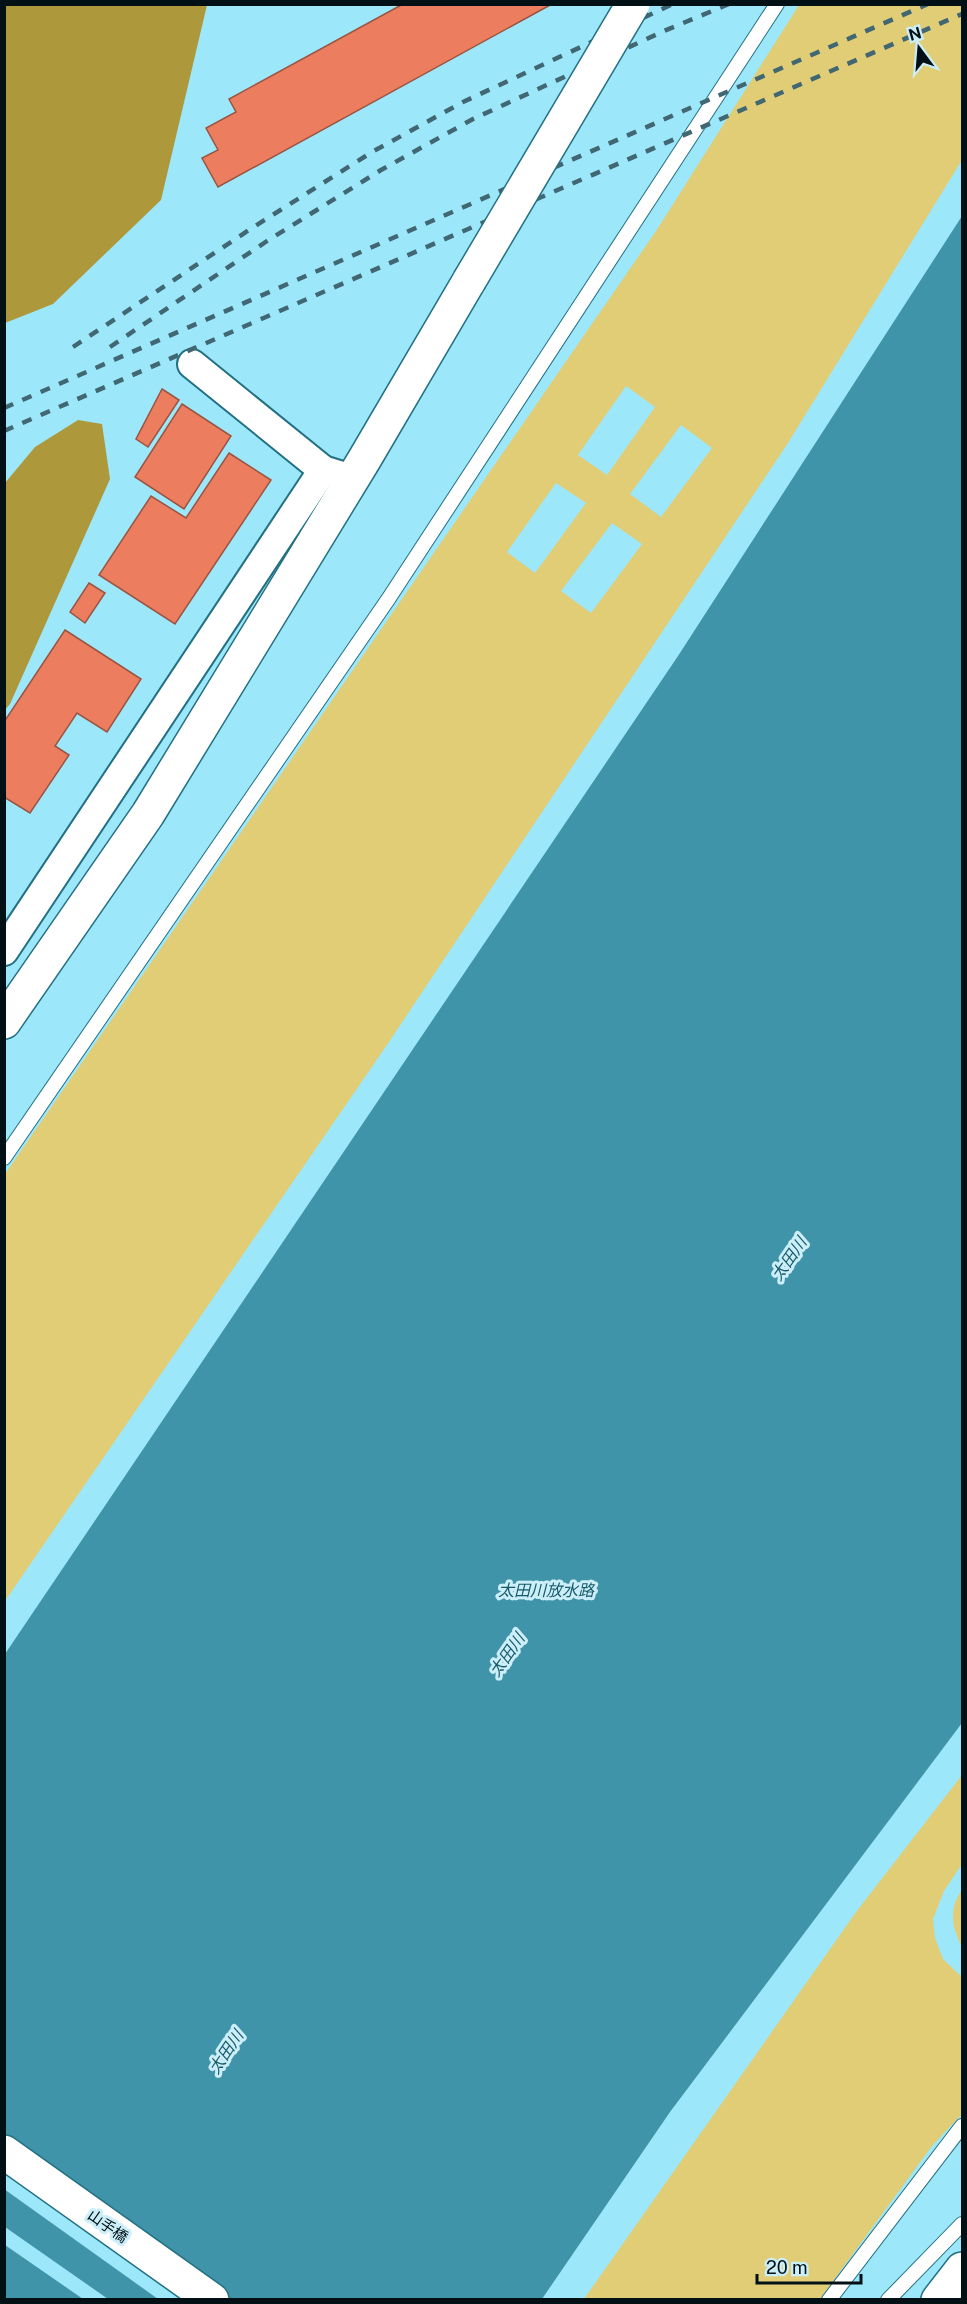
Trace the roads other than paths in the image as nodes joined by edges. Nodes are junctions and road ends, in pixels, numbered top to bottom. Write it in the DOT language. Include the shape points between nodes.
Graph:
graph roads {
  1 [pos="633,4"];
  2 [pos="777,4"];
  3 [pos="192,364"];
  4 [pos="338,474"];
  5 [pos="4,951"];
  6 [pos="4,1022"];
  7 [pos="4,1158"];
  8 [pos="963,2126"];
  9 [pos="4,2152"];
  10 [pos="963,2223"];
  11 [pos="963,2269"];
  12 [pos="212,2300"];
  13 [pos="829,2300"];
  14 [pos="888,2300"];
  15 [pos="938,2300"];
  1 -- 4 [label="street, bridge" via="469,281"];
  2 -- 7 [label="lane" via="389,598"];
  3 -- 4 [label="street"];
  4 -- 5 [label="street"];
  4 -- 6 [label="street" via="148,814"];
  8 -- 13 [label="lane"];
  9 -- 12 [label="street, 山手橋"];
  10 -- 14 [label="lane"];
  11 -- 15 [label="street"];
}
